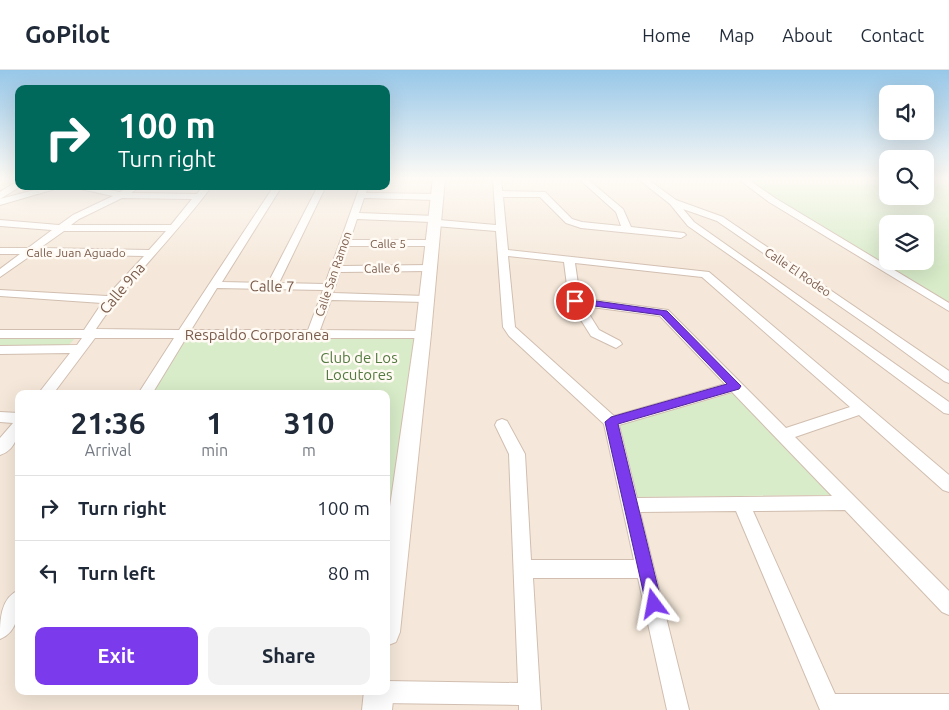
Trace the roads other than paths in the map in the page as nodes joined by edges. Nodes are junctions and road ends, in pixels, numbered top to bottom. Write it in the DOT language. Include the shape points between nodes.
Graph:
graph roads {
  1 [pos="95,208"];
  2 [pos="190,208"];
  3 [pos="264,208"];
  4 [pos="311,208"];
  5 [pos="356,208"];
  6 [pos="436,208"];
  7 [pos="499,208"];
  8 [pos="556,208"];
  9 [pos="616,208"];
  10 [pos="678,208"];
  11 [pos="689,208"];
  12 [pos="785,208"];
  13 [pos="353,216"];
  14 [pos="435,221"];
  15 [pos="0,224"];
  16 [pos="60,228"];
  17 [pos="174,228"];
  18 [pos="501,228"];
  19 [pos="627,229"];
  20 [pos="681,234"];
  21 [pos="344,243"];
  22 [pos="432,243"];
  23 [pos="0,251"];
  24 [pos="28,252"];
  25 [pos="502,252"];
  26 [pos="152,253"];
  27 [pos="569,260"];
  28 [pos="430,268"];
  29 [pos="335,269"];
  30 [pos="0,274"];
  31 [pos="214,285"];
  32 [pos="272,286"];
  33 [pos="327,292"];
  34 [pos="0,294"];
  35 [pos="426,299"];
  36 [pos="110,300"];
  37 [pos="575,301"];
  38 [pos="949,308"];
  39 [pos="0,334"];
  40 [pos="181,334"];
  41 [pos="313,334"];
  42 [pos="423,334"];
  43 [pos="91,335"];
  44 [pos="616,344"];
  45 [pos="80,349"];
  46 [pos="0,350"];
  47 [pos="949,378"];
  48 [pos="735,386"];
  49 [pos="48,390"];
  50 [pos="147,390"];
  51 [pos="861,409"];
  52 [pos="949,409"];
  53 [pos="0,417"];
  54 [pos="15,418"];
  55 [pos="611,422"];
  56 [pos="502,425"];
  57 [pos="15,431"];
  58 [pos="783,435"];
  59 [pos="0,449"];
  60 [pos="949,485"];
  61 [pos="850,503"];
  62 [pos="741,504"];
  63 [pos="630,505"];
  64 [pos="391,547"];
  65 [pos="390,564"];
  66 [pos="522,569"];
  67 [pos="646,569"];
  68 [pos="15,605"];
  69 [pos="949,605"];
  70 [pos="0,629"];
  71 [pos="379,698"];
  72 [pos="530,702"];
  73 [pos="949,705"];
  74 [pos="678,710"];
  1 -- 16 [label="street"];
  2 -- 17 [label="street, Calle 9na"];
  3 -- 31 [label="street"];
  4 -- 32 [label="street"];
  5 -- 13 [label="street, Calle San Ramon"];
  6 -- 14 [label="street"];
  7 -- 18 [label="street"];
  8 -- 19 [label="street" via="569,221 581,225"];
  9 -- 19 [label="street"];
  10 -- 52 [label="street" via="690,224"];
  11 -- 47 [label="street, Calle El Rodeo" via="720,219"];
  12 -- 38 [label="street"];
  13 -- 14 [label="street"];
  13 -- 21 [label="street, Calle San Ramon"];
  14 -- 18 [label="street"];
  14 -- 22 [label="street"];
  15 -- 16 [label="street"];
  16 -- 17 [label="street"];
  16 -- 24 [label="street"];
  17 -- 26 [label="street, Calle 9na"];
  18 -- 25 [label="street"];
  19 -- 20 [label="street"];
  21 -- 22 [label="street, Calle 5"];
  21 -- 29 [label="street, Calle San Ramon"];
  22 -- 28 [label="street"];
  23 -- 24 [label="street, Calle Juan Aguado"];
  24 -- 26 [label="street, Calle Juan Aguado"];
  24 -- 30 [label="street"];
  25 -- 27 [label="street"];
  25 -- 55 [label="street" via="510,330"];
  26 -- 36 [label="street, Calle 9na"];
  27 -- 37 [label="street"];
  27 -- 51 [label="street" via="705,274"];
  28 -- 29 [label="street, Calle 6"];
  28 -- 35 [label="street"];
  29 -- 33 [label="street, Calle San Ramon"];
  31 -- 32 [label="street, Calle 7"];
  31 -- 40 [label="street"];
  32 -- 33 [label="street, Calle 7"];
  33 -- 35 [label="street, Calle 7"];
  33 -- 41 [label="street, Calle San Ramon"];
  34 -- 36 [label="street"];
  35 -- 42 [label="street"];
  36 -- 43 [label="street, Calle 9na" via="90,329"];
  37 -- 44 [label="street" via="595,333"];
  37 -- 48 [label="street" via="664,313"];
  39 -- 43 [label="street, Respaldo Corporanea"];
  40 -- 41 [label="street, Respaldo Corporanea"];
  40 -- 43 [label="street, Respaldo Corporanea"];
  40 -- 50 [label="street"];
  41 -- 42 [label="street, Respaldo Corporanea"];
  42 -- 64 [label="street"];
  43 -- 45 [label="street, Calle 9na"];
  45 -- 46 [label="street"];
  45 -- 49 [label="street, Calle 9na"];
  48 -- 55 [label="street"];
  48 -- 58 [label="street"];
  51 -- 58 [label="street"];
  51 -- 60 [label="street"];
  53 -- 54 [label="street"];
  55 -- 63 [label="street"];
  56 -- 66 [label="street" via="517,454"];
  57 -- 59 [label="street"];
  58 -- 61 [label="street"];
  61 -- 62 [label="street"];
  61 -- 69 [label="street"];
  62 -- 63 [label="street"];
  62 -- 73 [label="street" via="829,705"];
  63 -- 67 [label="street"];
  64 -- 65 [label="street"];
  66 -- 67 [label="street"];
  66 -- 72 [label="street"];
  67 -- 74 [label="street"];
  68 -- 70 [label="street"];
  71 -- 72 [label="street"];
}
